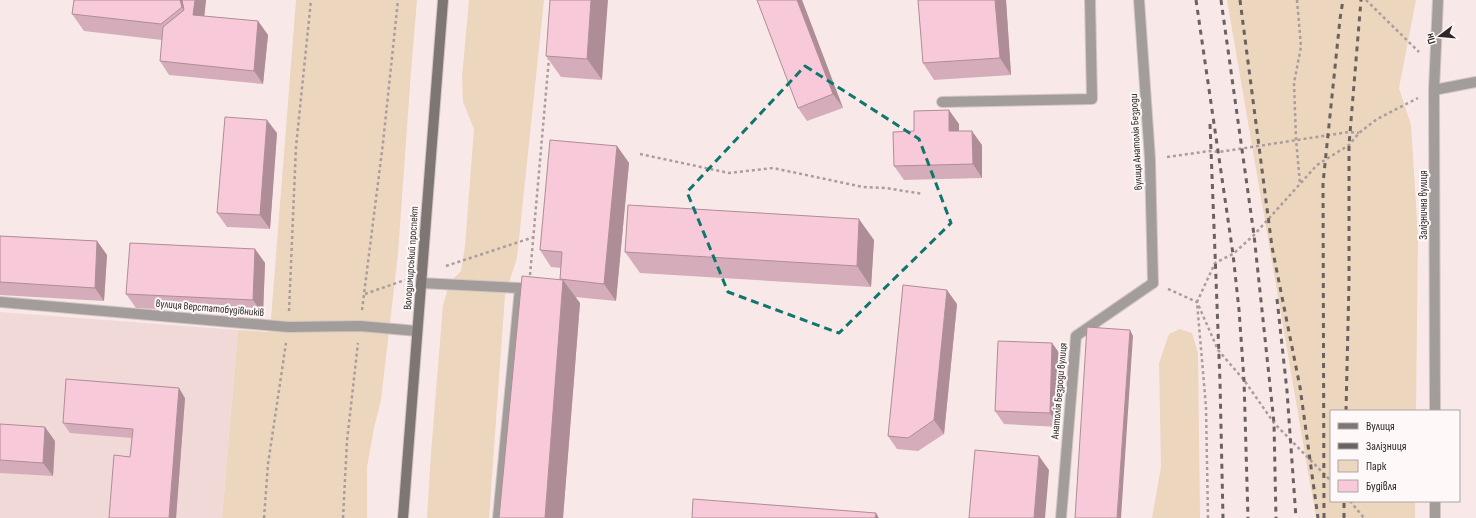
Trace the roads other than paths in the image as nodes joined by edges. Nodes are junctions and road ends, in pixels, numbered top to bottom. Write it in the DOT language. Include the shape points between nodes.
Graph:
graph roads {
  1 [pos="443,0"];
  2 [pos="1090,0"];
  3 [pos="1139,0"];
  4 [pos="1438,0"];
  5 [pos="1476,82"];
  6 [pos="1434,90"];
  7 [pos="942,102"];
  8 [pos="421,279"];
  9 [pos="1153,283"];
  10 [pos="0,302"];
  11 [pos="417,331"];
  12 [pos="1435,410"];
  13 [pos="1435,502"];
  14 [pos="403,518"];
  15 [pos="498,518"];
  16 [pos="1061,518"];
  17 [pos="1435,518"];
  1 -- 8 [label="main road, Володимирський проспект"];
  2 -- 7 [label="street" via="1092,99"];
  3 -- 9 [label="street, вулиця Анатолія Безроди" via="1150,159"];
  4 -- 6 [label="street, Залізнична вулиця"];
  5 -- 6 [label="street"];
  6 -- 12 [label="street, Залізнична вулиця"];
  8 -- 11 [label="main road, Володимирський проспект"];
  8 -- 15 [label="street" via="520,288"];
  9 -- 16 [label="street, Анатолія Безроди вулиця" via="1076,336"];
  10 -- 11 [label="street, вулиця Верстатобудівників" via="288,327 360,326"];
  11 -- 14 [label="main road, Володимирський проспект"];
  13 -- 17 [label="street"];
}
